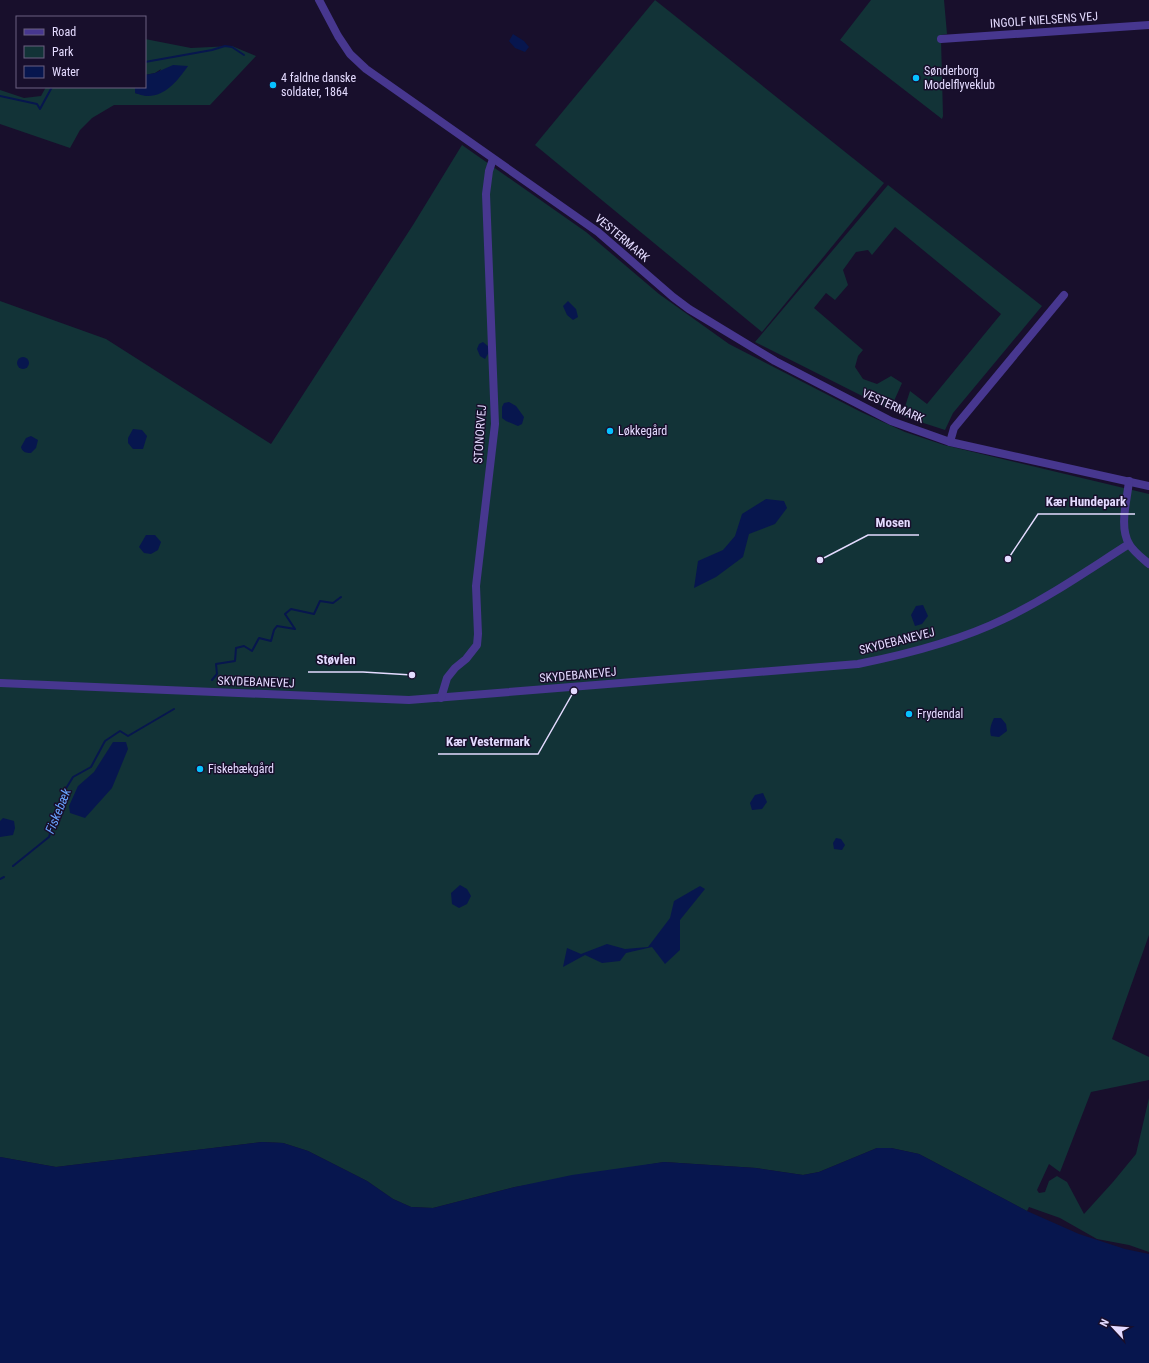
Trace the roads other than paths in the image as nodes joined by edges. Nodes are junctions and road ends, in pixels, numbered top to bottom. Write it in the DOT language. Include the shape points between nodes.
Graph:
graph roads {
  1 [pos="319,0"];
  2 [pos="1149,25"];
  3 [pos="941,39"];
  4 [pos="493,159"];
  5 [pos="1064,295"];
  6 [pos="950,442"];
  7 [pos="1129,482"];
  8 [pos="1149,486"];
  9 [pos="1129,544"];
  10 [pos="1149,564"];
  11 [pos="0,683"];
  12 [pos="441,698"];
  1 -- 4 [label="street, VESTERMARK" via="350,54"];
  2 -- 3 [label="street, INGOLF NIELSENS VEJ"];
  4 -- 6 [label="street, VESTERMARK" via="598,232 689,310 775,361 891,421"];
  4 -- 12 [label="street, STONORVEJ" via="486,194 495,424 476,586 478,634 477,644 447,678"];
  5 -- 6 [label="street" via="954,428"];
  6 -- 7 [label="street, VESTERMARK"];
  7 -- 8 [label="street, VESTERMARK"];
  7 -- 9 [label="street" via="1124,519"];
  9 -- 10 [label="street"];
  9 -- 12 [label="street, SKYDEBANEVEJ" via="1059,590 1004,619 970,634 896,656 858,664"];
  11 -- 12 [label="street, SKYDEBANEVEJ" via="409,700"];
}
